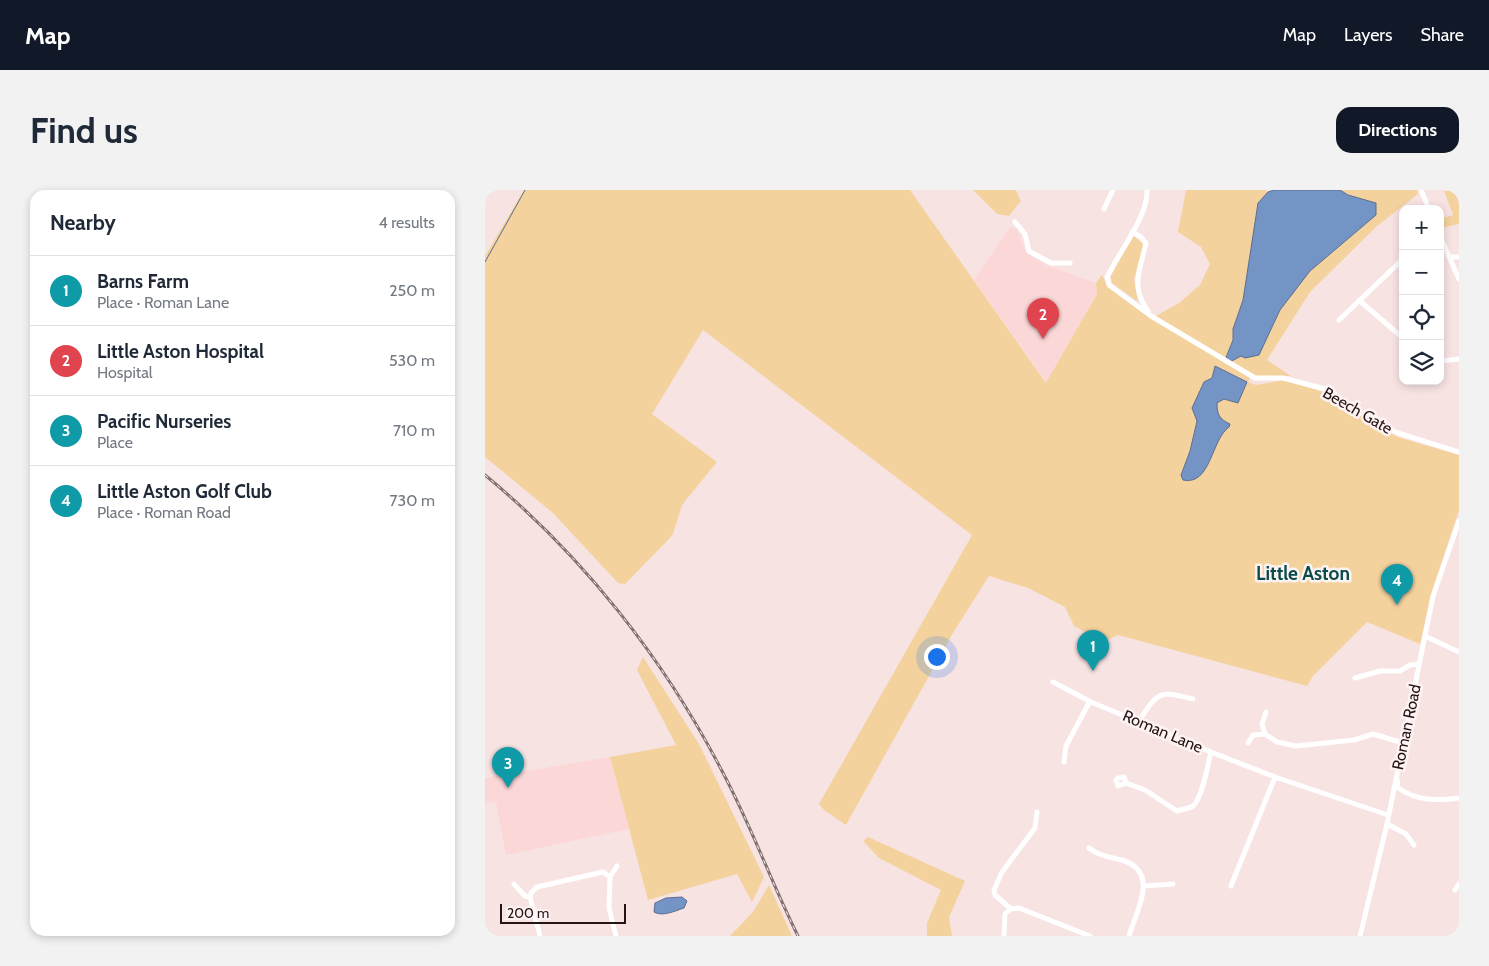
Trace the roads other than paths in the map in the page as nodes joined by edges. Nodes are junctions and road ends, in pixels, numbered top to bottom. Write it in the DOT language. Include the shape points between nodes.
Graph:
graph roads {
  1 [pos="1113,190"];
  2 [pos="1147,190"];
  3 [pos="1421,190"];
  4 [pos="1427,205"];
  5 [pos="1104,209"];
  6 [pos="1015,222"];
  7 [pos="1132,232"];
  8 [pos="1444,244"];
  9 [pos="1449,257"];
  10 [pos="1459,257"];
  11 [pos="1070,263"];
  12 [pos="1399,263"];
  13 [pos="1456,266"];
  14 [pos="1459,279"];
  15 [pos="1360,301"];
  16 [pos="1151,316"];
  17 [pos="1339,320"];
  18 [pos="1399,335"];
  19 [pos="1459,359"];
  20 [pos="1444,361"];
  21 [pos="1459,452"];
  22 [pos="1459,521"];
  23 [pos="1425,636"];
  24 [pos="1459,652"];
  25 [pos="1419,664"];
  26 [pos="1359,669"];
  27 [pos="1053,682"];
  28 [pos="1193,699"];
  29 [pos="1090,702"];
  30 [pos="1266,712"];
  31 [pos="1139,721"];
  32 [pos="1265,734"];
  33 [pos="1248,743"];
  34 [pos="1403,743"];
  35 [pos="1211,752"];
  36 [pos="1064,762"];
  37 [pos="1396,773"];
  38 [pos="1275,777"];
  39 [pos="1126,783"];
  40 [pos="1459,798"];
  41 [pos="1037,812"];
  42 [pos="1388,814"];
  43 [pos="1387,824"];
  44 [pos="1415,845"];
  45 [pos="1089,848"];
  46 [pos="617,866"];
  47 [pos="610,877"];
  48 [pos="514,884"];
  49 [pos="1173,884"];
  50 [pos="1459,884"];
  51 [pos="1144,886"];
  52 [pos="1231,886"];
  53 [pos="1455,890"];
  54 [pos="530,897"];
  55 [pos="1011,909"];
  56 [pos="540,936"];
  57 [pos="616,936"];
  58 [pos="1004,936"];
  59 [pos="1090,936"];
  60 [pos="1129,936"];
  61 [pos="1360,936"];
  1 -- 5 [label="street"];
  2 -- 7 [label="street" via="1148,199"];
  3 -- 4 [label="street"];
  6 -- 11 [label="street" via="1025,234 1029,251 1051,263"];
  7 -- 16 [label="street" via="1146,243 1137,277 1141,301"];
  7 -- 16 [label="street" via="1107,277 1109,285"];
  8 -- 9 [label="street"];
  9 -- 10 [label="street"];
  9 -- 13 [label="street"];
  12 -- 15 [label="street"];
  13 -- 14 [label="street"];
  15 -- 17 [label="street"];
  15 -- 18 [label="street"];
  16 -- 21 [label="street, Beech Gate" via="1255,378 1283,378 1329,390 1372,421 1398,433"];
  19 -- 20 [label="street"];
  22 -- 23 [label="street, Roman Road" via="1433,596"];
  23 -- 24 [label="street"];
  23 -- 25 [label="street, Roman Road"];
  25 -- 26 [label="street" via="1400,671 1380,671 1358,677"];
  25 -- 34 [label="street, Roman Road"];
  27 -- 29 [label="street, Roman Lane"];
  28 -- 31 [label="street" via="1165,693 1157,697"];
  29 -- 31 [label="street, Roman Lane"];
  29 -- 36 [label="street" via="1066,746"];
  30 -- 32 [label="street" via="1262,724"];
  31 -- 35 [label="street, Roman Lane"];
  32 -- 33 [label="street" via="1253,735"];
  32 -- 34 [label="street" via="1277,742 1296,746 1354,740 1373,734"];
  34 -- 37 [label="street, Roman Road"];
  35 -- 38 [label="street, Roman Lane"];
  35 -- 39 [label="street" via="1199,796 1195,805 1189,808 1177,811 1145,790"];
  37 -- 40 [label="street" via="1398,788 1413,798"];
  37 -- 42 [label="street, Roman Road"];
  38 -- 42 [label="street, Roman Lane"];
  38 -- 52 [label="street"];
  41 -- 55 [label="street" via="1035,828 1009,862 994,890 995,895"];
  42 -- 43 [label="street, Roman Road"];
  43 -- 44 [label="street" via="1407,834"];
  43 -- 61 [label="street, Roman Road"];
  45 -- 51 [label="street" via="1135,866 1143,874"];
  46 -- 47 [label="street"];
  47 -- 54 [label="street" via="603,872 537,887"];
  47 -- 57 [label="street" via="609,908"];
  48 -- 54 [label="street"];
  49 -- 51 [label="street"];
  50 -- 53 [label="street"];
  51 -- 60 [label="street"];
  54 -- 56 [label="street"];
  55 -- 58 [label="street" via="1005,914"];
  55 -- 59 [label="street" via="1019,908"];
}
